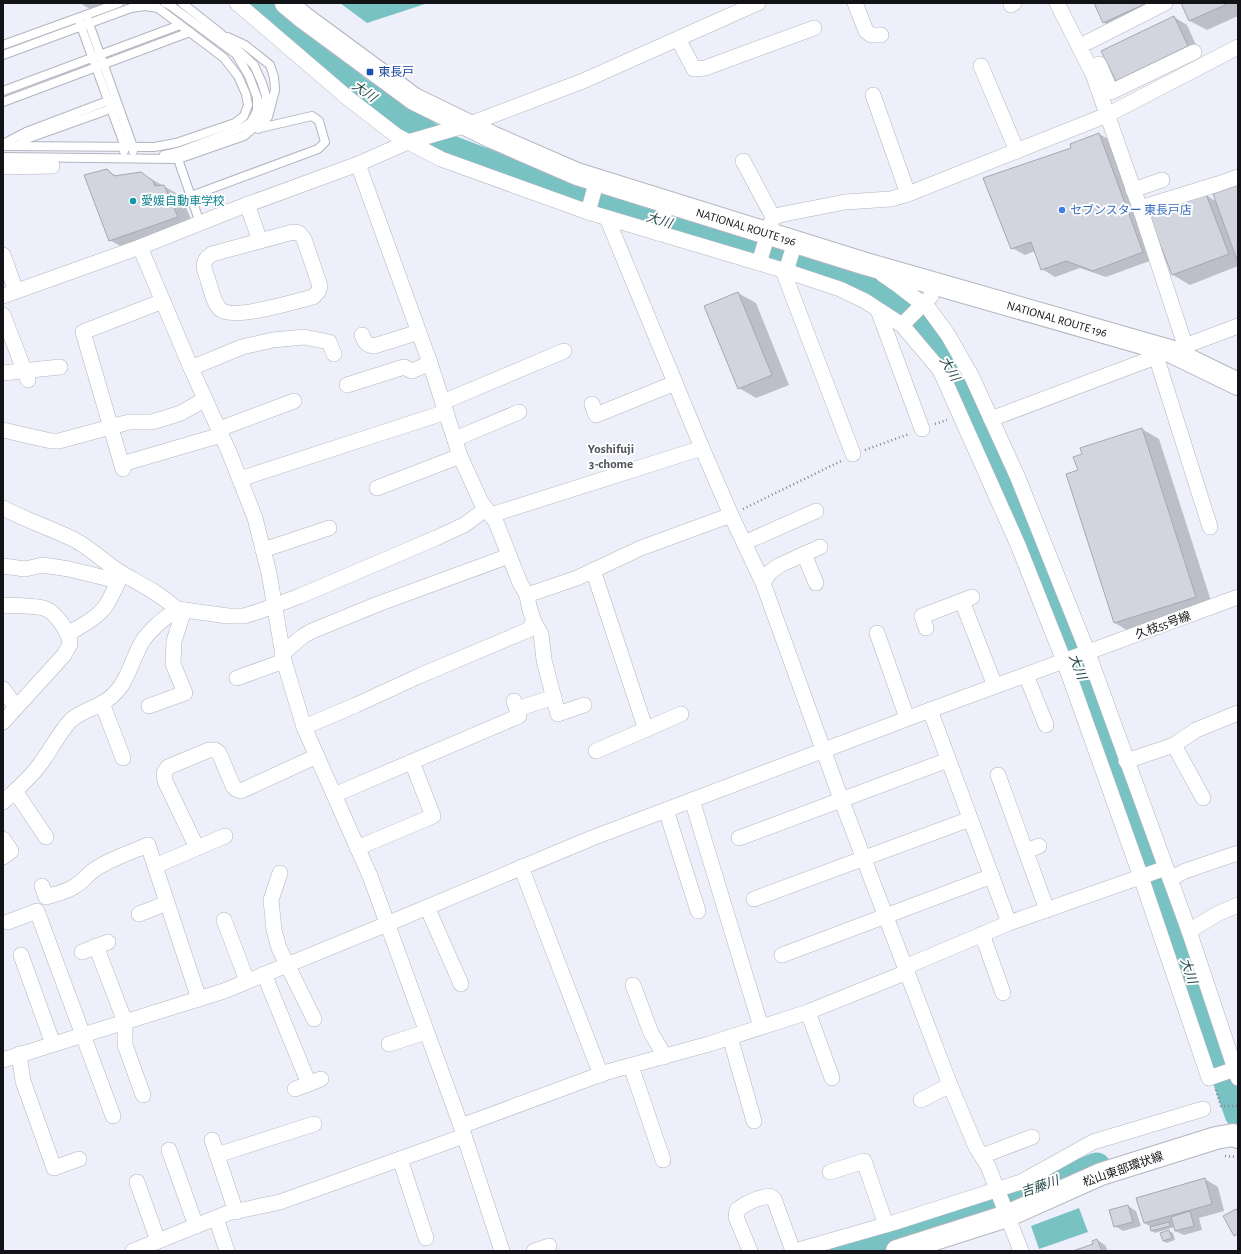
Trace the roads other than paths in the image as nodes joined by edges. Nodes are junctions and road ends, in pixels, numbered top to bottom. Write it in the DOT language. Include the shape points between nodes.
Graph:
graph roads {
  1 [pos="119,3"];
  2 [pos="165,3"];
  3 [pos="182,3"];
  4 [pos="237,3"];
  5 [pos="286,3"];
  6 [pos="758,3"];
  7 [pos="855,3"];
  8 [pos="1057,3"];
  9 [pos="1069,3"];
  10 [pos="1165,3"];
  11 [pos="82,17"];
  12 [pos="85,25"];
  13 [pos="180,26"];
  14 [pos="814,28"];
  15 [pos="190,32"];
  16 [pos="220,33"];
  17 [pos="881,35"];
  18 [pos="678,39"];
  19 [pos="1088,42"];
  20 [pos="3,45"];
  21 [pos="1238,47"];
  22 [pos="1194,52"];
  23 [pos="3,55"];
  24 [pos="96,56"];
  25 [pos="100,66"];
  26 [pos="981,66"];
  27 [pos="3,91"];
  28 [pos="873,95"];
  29 [pos="3,102"];
  30 [pos="113,104"];
  31 [pos="1107,114"];
  32 [pos="467,125"];
  33 [pos="260,128"];
  34 [pos="244,136"];
  35 [pos="408,142"];
  36 [pos="3,145"];
  37 [pos="17,146"];
  38 [pos="129,147"];
  39 [pos="1016,151"];
  40 [pos="3,157"];
  41 [pos="16,157"];
  42 [pos="128,157"];
  43 [pos="153,158"];
  44 [pos="178,159"];
  45 [pos="743,161"];
  46 [pos="358,164"];
  47 [pos="52,166"];
  48 [pos="3,167"];
  49 [pos="1238,177"];
  50 [pos="1162,180"];
  51 [pos="595,186"];
  52 [pos="1133,190"];
  53 [pos="908,194"];
  54 [pos="192,196"];
  55 [pos="247,204"];
  56 [pos="666,208"];
  57 [pos="1140,208"];
  58 [pos="588,210"];
  59 [pos="607,218"];
  60 [pos="200,223"];
  61 [pos="659,231"];
  62 [pos="769,232"];
  63 [pos="260,241"];
  64 [pos="140,247"];
  65 [pos="793,247"];
  66 [pos="3,255"];
  67 [pos="760,262"];
  68 [pos="786,269"];
  69 [pos="9,294"];
  70 [pos="163,301"];
  71 [pos="928,302"];
  72 [pos="878,310"];
  73 [pos="3,315"];
  74 [pos="902,325"];
  75 [pos="1238,326"];
  76 [pos="419,332"];
  77 [pos="362,335"];
  78 [pos="564,351"];
  79 [pos="1170,351"];
  80 [pos="334,354"];
  81 [pos="430,363"];
  82 [pos="60,367"];
  83 [pos="191,368"];
  84 [pos="3,373"];
  85 [pos="26,375"];
  86 [pos="675,383"];
  87 [pos="1238,384"];
  88 [pos="348,385"];
  89 [pos="205,399"];
  90 [pos="294,401"];
  91 [pos="592,404"];
  92 [pos="444,407"];
  93 [pos="519,412"];
  94 [pos="991,419"];
  95 [pos="111,428"];
  96 [pos="922,429"];
  97 [pos="220,432"];
  98 [pos="5,434"];
  99 [pos="455,439"];
  100 [pos="702,448"];
  101 [pos="853,454"];
  102 [pos="460,456"];
  103 [pos="240,479"];
  104 [pos="377,488"];
  105 [pos="3,508"];
  106 [pos="816,511"];
  107 [pos="489,512"];
  108 [pos="731,515"];
  109 [pos="1210,527"];
  110 [pos="329,528"];
  111 [pos="744,543"];
  112 [pos="820,547"];
  113 [pos="263,550"];
  114 [pos="804,554"];
  115 [pos="508,556"];
  116 [pos="3,566"];
  117 [pos="593,570"];
  118 [pos="120,577"];
  119 [pos="763,583"];
  120 [pos="816,583"];
  121 [pos="527,595"];
  122 [pos="1238,597"];
  123 [pos="3,605"];
  124 [pos="275,606"];
  125 [pos="181,609"];
  126 [pos="534,622"];
  127 [pos="926,628"];
  128 [pos="877,633"];
  129 [pos="67,634"];
  130 [pos="1088,653"];
  131 [pos="283,657"];
  132 [pos="1064,661"];
  133 [pos="1026,675"];
  134 [pos="237,678"];
  135 [pos="995,686"];
  136 [pos="3,689"];
  137 [pos="554,697"];
  138 [pos="102,703"];
  139 [pos="584,705"];
  140 [pos="149,706"];
  141 [pos="16,707"];
  142 [pos="930,710"];
  143 [pos="1238,713"];
  144 [pos="681,714"];
  145 [pos="908,718"];
  146 [pos="3,722"];
  147 [pos="1046,725"];
  148 [pos="304,727"];
  149 [pos="646,730"];
  150 [pos="1174,745"];
  151 [pos="823,751"];
  152 [pos="596,752"];
  153 [pos="317,756"];
  154 [pos="123,758"];
  155 [pos="948,760"];
  156 [pos="1126,761"];
  157 [pos="412,762"];
  158 [pos="998,775"];
  159 [pos="15,791"];
  160 [pos="334,795"];
  161 [pos="1202,798"];
  162 [pos="841,799"];
  163 [pos="692,800"];
  164 [pos="3,802"];
  165 [pos="666,810"];
  166 [pos="970,819"];
  167 [pos="225,836"];
  168 [pos="46,837"];
  169 [pos="739,838"];
  170 [pos="3,839"];
  171 [pos="197,848"];
  172 [pos="358,848"];
  173 [pos="1238,853"];
  174 [pos="3,857"];
  175 [pos="864,858"];
  176 [pos="155,866"];
  177 [pos="521,867"];
  178 [pos="1165,872"];
  179 [pos="280,873"];
  180 [pos="992,876"];
  181 [pos="1144,876"];
  182 [pos="42,886"];
  183 [pos="754,900"];
  184 [pos="167,903"];
  185 [pos="1238,905"];
  186 [pos="428,907"];
  187 [pos="1047,910"];
  188 [pos="698,911"];
  189 [pos="16,914"];
  190 [pos="139,914"];
  191 [pos="886,916"];
  192 [pos="224,920"];
  193 [pos="1009,923"];
  194 [pos="387,924"];
  195 [pos="1189,931"];
  196 [pos="982,934"];
  197 [pos="82,952"];
  198 [pos="21,954"];
  199 [pos="782,955"];
  200 [pos="287,965"];
  201 [pos="906,969"];
  202 [pos="264,974"];
  203 [pos="247,982"];
  204 [pos="461,984"];
  205 [pos="633,985"];
  206 [pos="1003,993"];
  207 [pos="199,999"];
  208 [pos="808,1012"];
  209 [pos="314,1018"];
  210 [pos="125,1022"];
  211 [pos="761,1027"];
  212 [pos="426,1032"];
  213 [pos="82,1035"];
  214 [pos="735,1035"];
  215 [pos="53,1044"];
  216 [pos="389,1044"];
  217 [pos="19,1054"];
  218 [pos="664,1057"];
  219 [pos="3,1060"];
  220 [pos="631,1066"];
  221 [pos="1237,1074"];
  222 [pos="601,1075"];
  223 [pos="832,1078"];
  224 [pos="308,1084"];
  225 [pos="950,1085"];
  226 [pos="143,1095"];
  227 [pos="921,1100"];
  228 [pos="1203,1109"];
  229 [pos="113,1116"];
  230 [pos="758,1117"];
  231 [pos="314,1124"];
  232 [pos="463,1131"];
  233 [pos="1032,1137"];
  234 [pos="1238,1137"];
  235 [pos="212,1140"];
  236 [pos="169,1150"];
  237 [pos="217,1155"];
  238 [pos="982,1156"];
  239 [pos="79,1159"];
  240 [pos="400,1160"];
  241 [pos="663,1160"];
  242 [pos="830,1172"];
  243 [pos="137,1182"];
  244 [pos="998,1192"];
  245 [pos="236,1212"];
  246 [pos="1006,1213"];
  247 [pos="216,1218"];
  248 [pos="886,1225"];
  249 [pos="196,1226"];
  250 [pos="426,1238"];
  251 [pos="158,1241"];
  252 [pos="549,1246"];
  253 [pos="924,1247"];
  254 [pos="133,1251"];
  255 [pos="227,1251"];
  256 [pos="502,1251"];
  257 [pos="534,1251"];
  258 [pos="750,1251"];
  259 [pos="794,1251"];
  260 [pos="897,1251"];
  261 [pos="1021,1251"];
  1 -- 11 [label="lane"];
  2 -- 43 [label="lane" via="236,54 249,76 257,97 257,111 252,122 240,129 178,152"];
  3 -- 16 [label="lane"];
  4 -- 35 [label="street" via="349,99"];
  5 -- 32 [label="main road, NATIONAL ROUTE 196" via="414,99"];
  6 -- 18 [label="street"];
  7 -- 17 [label="street" via="866,31 871,35"];
  8 -- 31 [label="street" via="1093,74"];
  9 -- 19 [label="street"];
  10 -- 19 [label="street"];
  11 -- 12 [label="lane"];
  11 -- 20 [label="lane"];
  12 -- 13 [label="lane" via="131,8 145,6 158,8"];
  12 -- 23 [label="lane"];
  12 -- 24 [label="lane"];
  13 -- 15 [label="lane"];
  13 -- 24 [label="lane"];
  14 -- 18 [label="street" via="705,68 694,69"];
  15 -- 25 [label="lane"];
  15 -- 38 [label="lane" via="224,58 238,76 248,105 244,116 235,123 176,143 154,147"];
  16 -- 33 [label="lane" via="245,45 270,65 275,90 268,117"];
  16 -- 34 [label="lane" via="254,65 266,96 258,124"];
  18 -- 32 [label="street" via="583,81"];
  19 -- 22 [label="street" via="1111,92"];
  21 -- 31 [label="street"];
  24 -- 25 [label="lane"];
  24 -- 27 [label="lane"];
  25 -- 29 [label="lane"];
  25 -- 30 [label="lane"];
  26 -- 39 [label="street"];
  28 -- 53 [label="street"];
  30 -- 36 [label="lane" via="26,132"];
  30 -- 37 [label="lane" via="29,138"];
  30 -- 38 [label="lane"];
  31 -- 39 [label="street"];
  31 -- 52 [label="street"];
  32 -- 35 [label="street"];
  32 -- 51 [label="main road, NATIONAL ROUTE 196" via="577,174"];
  33 -- 34 [label="lane"];
  33 -- 54 [label="lane" via="312,116 319,121 325,142 318,149"];
  34 -- 44 [label="lane"];
  35 -- 46 [label="street"];
  35 -- 58 [label="street" via="441,159"];
  36 -- 37 [label="lane"];
  37 -- 38 [label="lane"];
  37 -- 41 [label="lane"];
  38 -- 42 [label="lane"];
  39 -- 53 [label="street"];
  40 -- 41 [label="lane"];
  41 -- 42 [label="lane"];
  42 -- 43 [label="lane"];
  43 -- 44 [label="lane"];
  44 -- 54 [label="lane"];
  45 -- 62 [label="street"];
  46 -- 55 [label="street"];
  46 -- 76 [label="street"];
  47 -- 48 [label="street"];
  49 -- 57 [label="street"];
  50 -- 52 [label="street"];
  51 -- 56 [label="main road, NATIONAL ROUTE 196"];
  51 -- 58 [label="street"];
  52 -- 57 [label="street"];
  53 -- 62 [label="street" via="891,199 845,202 784,214"];
  54 -- 60 [label="lane"];
  55 -- 60 [label="street"];
  55 -- 63 [label="street"];
  56 -- 61 [label="street"];
  56 -- 62 [label="main road, NATIONAL ROUTE 196"];
  57 -- 79 [label="street"];
  58 -- 59 [label="street"];
  59 -- 61 [label="street"];
  59 -- 86 [label="street"];
  60 -- 64 [label="street"];
  61 -- 67 [label="street"];
  62 -- 65 [label="main road, NATIONAL ROUTE 196"];
  62 -- 67 [label="street"];
  63 -- 63 [label="street" via="212,254 206,258 203,266 220,310 228,313 270,309 313,296 318,292 320,286 304,239 299,234 293,232"];
  64 -- 69 [label="street"];
  64 -- 70 [label="street"];
  65 -- 68 [label="street"];
  65 -- 71 [label="main road, NATIONAL ROUTE 196" via="866,264"];
  66 -- 69 [label="street"];
  67 -- 68 [label="street"];
  68 -- 72 [label="street" via="840,289"];
  68 -- 101 [label="street" via="785,276"];
  70 -- 83 [label="street"];
  70 -- 95 [label="street" via="84,332"];
  71 -- 74 [label="street"];
  71 -- 79 [label="main road, NATIONAL ROUTE 196"];
  71 -- 94 [label="street" via="972,377"];
  72 -- 74 [label="street"];
  72 -- 96 [label="street"];
  73 -- 85 [label="street"];
  74 -- 132 [label="street" via="940,370 1015,538"];
  75 -- 79 [label="street"];
  76 -- 77 [label="street" via="374,346 368,345"];
  76 -- 81 [label="street"];
  78 -- 92 [label="street" via="481,387"];
  79 -- 87 [label="main road, NATIONAL ROUTE 196"];
  79 -- 94 [label="street"];
  79 -- 109 [label="street"];
  80 -- 83 [label="street" via="329,342 304,337 273,340 242,347"];
  81 -- 88 [label="street" via="412,371 404,366"];
  81 -- 92 [label="street"];
  82 -- 85 [label="street"];
  83 -- 89 [label="street"];
  84 -- 85 [label="street"];
  86 -- 91 [label="street" via="596,414"];
  86 -- 100 [label="street"];
  89 -- 95 [label="street" via="181,413 162,419 152,422 129,422"];
  89 -- 97 [label="street"];
  90 -- 97 [label="street"];
  92 -- 99 [label="street"];
  92 -- 103 [label="street"];
  93 -- 99 [label="street"];
  94 -- 130 [label="street" via="1018,478"];
  95 -- 97 [label="street" via="123,466"];
  95 -- 98 [label="street" via="59,441"];
  97 -- 103 [label="street"];
  99 -- 102 [label="street"];
  100 -- 107 [label="street"];
  100 -- 108 [label="street"];
  102 -- 104 [label="street"];
  102 -- 107 [label="street" via="481,502"];
  103 -- 113 [label="street" via="255,518"];
  105 -- 118 [label="street" via="85,546"];
  106 -- 111 [label="street"];
  107 -- 115 [label="street" via="496,522"];
  107 -- 124 [label="street" via="375,565"];
  108 -- 111 [label="street"];
  108 -- 117 [label="street" via="641,548"];
  110 -- 113 [label="street"];
  111 -- 119 [label="street"];
  112 -- 114 [label="street"];
  113 -- 124 [label="street"];
  114 -- 119 [label="street" via="770,572"];
  114 -- 120 [label="street"];
  115 -- 121 [label="street"];
  115 -- 131 [label="street" via="312,631 303,636"];
  116 -- 118 [label="street" via="25,569 43,565"];
  117 -- 121 [label="street"];
  117 -- 149 [label="street"];
  118 -- 125 [label="street" via="167,599"];
  118 -- 129 [label="street" via="98,615"];
  119 -- 151 [label="street"];
  121 -- 126 [label="street"];
  122 -- 130 [label="street, 久枝55号線"];
  123 -- 129 [label="street" via="45,608 54,614"];
  124 -- 125 [label="street" via="244,616"];
  124 -- 131 [label="street"];
  125 -- 138 [label="street" via="152,628 142,642 127,676 113,695"];
  125 -- 140 [label="street" via="174,641 173,664 185,693"];
  126 -- 137 [label="street" via="541,634 544,660"];
  126 -- 148 [label="street" via="528,630"];
  127 -- 135 [label="street" via="922,616 967,599"];
  128 -- 145 [label="street"];
  129 -- 141 [label="street" via="70,645 64,654"];
  130 -- 132 [label="street, 久枝55号線"];
  130 -- 156 [label="street"];
  131 -- 134 [label="street"];
  131 -- 148 [label="street"];
  132 -- 133 [label="street, 久枝55号線"];
  132 -- 181 [label="street"];
  133 -- 135 [label="street, 久枝55号線"];
  133 -- 147 [label="street"];
  135 -- 142 [label="street, 久枝55号線"];
  136 -- 141 [label="street"];
  137 -- 139 [label="street" via="558,714"];
  137 -- 157 [label="street" via="515,705 519,716"];
  138 -- 154 [label="street"];
  138 -- 159 [label="street" via="72,720 38,767"];
  141 -- 146 [label="street"];
  142 -- 145 [label="street, 久枝55号線"];
  142 -- 155 [label="street"];
  143 -- 150 [label="street" via="1196,730"];
  144 -- 149 [label="street"];
  145 -- 151 [label="street, 久枝55号線"];
  148 -- 153 [label="street"];
  149 -- 152 [label="street"];
  150 -- 156 [label="street"];
  150 -- 161 [label="street"];
  151 -- 162 [label="street"];
  151 -- 163 [label="street, 久枝55号線"];
  153 -- 160 [label="street"];
  153 -- 171 [label="street" via="241,791 233,786 219,753 215,750 209,750 168,767 164,773 165,781"];
  155 -- 162 [label="street"];
  155 -- 166 [label="street"];
  156 -- 178 [label="street"];
  157 -- 160 [label="street"];
  157 -- 172 [label="street" via="434,816"];
  158 -- 187 [label="street" via="1032,849"];
  159 -- 164 [label="street"];
  159 -- 168 [label="street"];
  160 -- 172 [label="street"];
  162 -- 169 [label="street"];
  162 -- 175 [label="street"];
  163 -- 165 [label="street, 久枝55号線"];
  163 -- 211 [label="street"];
  165 -- 177 [label="street, 久枝55号線"];
  165 -- 188 [label="street"];
  166 -- 175 [label="street"];
  166 -- 180 [label="street"];
  167 -- 171 [label="street"];
  170 -- 174 [label="street" via="11,851"];
  171 -- 176 [label="street"];
  172 -- 194 [label="street"];
  173 -- 178 [label="street" via="1185,871"];
  175 -- 183 [label="street"];
  175 -- 191 [label="street"];
  176 -- 182 [label="street" via="148,845 98,867 76,886 66,890 46,897"];
  176 -- 184 [label="street"];
  177 -- 186 [label="street, 久枝55号線"];
  177 -- 222 [label="street"];
  178 -- 181 [label="street"];
  178 -- 195 [label="street"];
  179 -- 200 [label="street" via="271,900 272,915 279,948"];
  180 -- 191 [label="street"];
  180 -- 193 [label="street"];
  181 -- 187 [label="street"];
  181 -- 221 [label="street" via="1212,1083"];
  184 -- 190 [label="street"];
  184 -- 207 [label="street"];
  185 -- 195 [label="street"];
  186 -- 194 [label="street, 久枝55号線"];
  186 -- 204 [label="street"];
  187 -- 193 [label="street"];
  189 -- 213 [label="street" via="37,911"];
  191 -- 199 [label="street"];
  191 -- 201 [label="street"];
  192 -- 203 [label="street"];
  193 -- 196 [label="street"];
  194 -- 200 [label="street, 久枝55号線"];
  194 -- 212 [label="street"];
  195 -- 221 [label="street"];
  196 -- 201 [label="street"];
  196 -- 206 [label="street"];
  197 -- 210 [label="street" via="102,944"];
  198 -- 215 [label="street"];
  200 -- 202 [label="street, 久枝55号線"];
  200 -- 209 [label="street"];
  201 -- 208 [label="street"];
  201 -- 225 [label="street"];
  202 -- 203 [label="street, 久枝55号線"];
  202 -- 224 [label="street"];
  203 -- 207 [label="street, 久枝55号線"];
  205 -- 218 [label="street" via="651,1033"];
  207 -- 210 [label="street, 久枝55号線"];
  208 -- 211 [label="street"];
  208 -- 223 [label="street"];
  210 -- 213 [label="street, 久枝55号線"];
  210 -- 226 [label="street" via="125,1046"];
  211 -- 214 [label="street"];
  212 -- 216 [label="street"];
  212 -- 232 [label="street"];
  213 -- 215 [label="street, 久枝55号線"];
  213 -- 229 [label="street"];
  214 -- 218 [label="street"];
  214 -- 230 [label="street"];
  215 -- 217 [label="street, 久枝55号線"];
  217 -- 219 [label="street, 久枝55号線"];
  217 -- 239 [label="street" via="23,1081 54,1168"];
  218 -- 220 [label="street"];
  220 -- 222 [label="street"];
  220 -- 241 [label="street"];
  222 -- 232 [label="street"];
  225 -- 227 [label="street"];
  225 -- 238 [label="street"];
  228 -- 244 [label="street" via="1092,1142"];
  231 -- 237 [label="street"];
  232 -- 240 [label="street"];
  232 -- 256 [label="street"];
  233 -- 238 [label="street"];
  234 -- 246 [label="main road, 松山東部環状線" via="1233,1135 1216,1138 1100,1174"];
  235 -- 237 [label="street"];
  236 -- 249 [label="street"];
  237 -- 245 [label="street"];
  238 -- 244 [label="street"];
  240 -- 245 [label="street" via="280,1202"];
  240 -- 250 [label="street"];
  242 -- 248 [label="street" via="864,1161"];
  243 -- 251 [label="street"];
  244 -- 246 [label="street"];
  244 -- 248 [label="street"];
  245 -- 247 [label="street"];
  246 -- 253 [label="main road, 松山東部環状線"];
  246 -- 261 [label="street"];
  247 -- 249 [label="street"];
  247 -- 255 [label="street"];
  248 -- 259 [label="street"];
  249 -- 251 [label="street"];
  251 -- 254 [label="street"];
  252 -- 257 [label="street"];
  253 -- 260 [label="main road, 松山東部環状線"];
  258 -- 259 [label="street" via="736,1217 737,1210 761,1197 769,1196 774,1199"];
}
